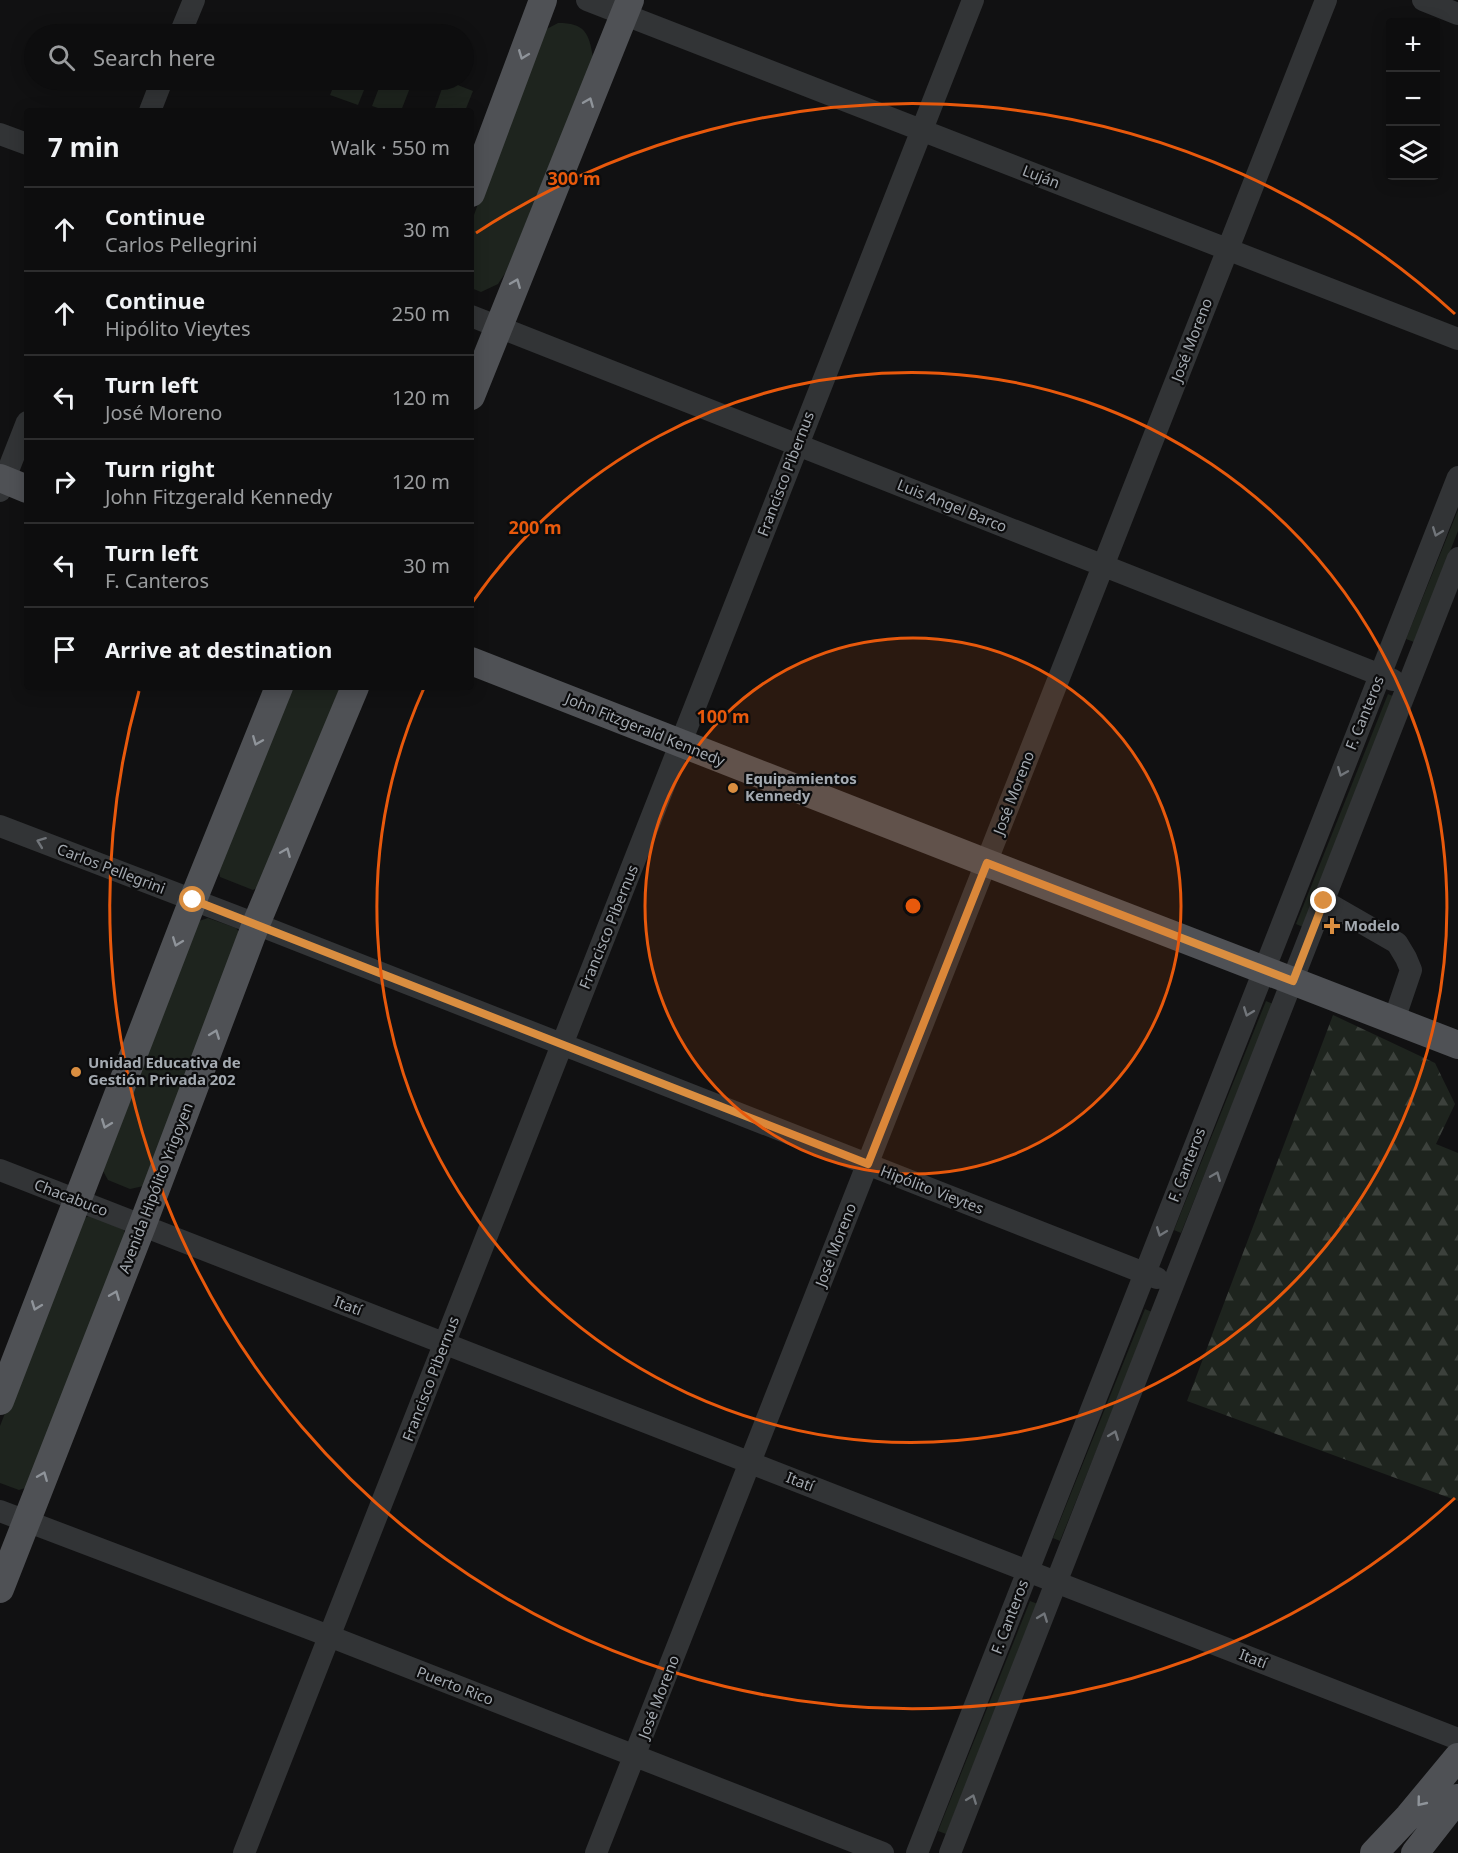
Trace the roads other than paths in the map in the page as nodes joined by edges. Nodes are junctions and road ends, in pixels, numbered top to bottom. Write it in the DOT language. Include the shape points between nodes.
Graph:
graph roads {
  1 [pos="194,0"];
  2 [pos="543,0"];
  3 [pos="587,0"];
  4 [pos="973,0"];
  5 [pos="1326,0"];
  6 [pos="1423,0"];
  7 [pos="627,7"];
  8 [pos="1458,14"];
  9 [pos="184,24"];
  10 [pos="158,90"];
  11 [pos="151,108"];
  12 [pos="922,130"];
  13 [pos="0,134"];
  14 [pos="24,143"];
  15 [pos="474,185"];
  16 [pos="1228,249"];
  17 [pos="474,317"];
  18 [pos="498,327"];
  19 [pos="1458,339"];
  20 [pos="474,388"];
  21 [pos="24,432"];
  22 [pos="798,445"];
  23 [pos="1458,477"];
  24 [pos="8,485"];
  25 [pos="1458,558"];
  26 [pos="1103,566"];
  27 [pos="474,662"];
  28 [pos="1380,675"];
  29 [pos="1406,686"];
  30 [pos="278,690"];
  31 [pos="354,690"];
  32 [pos="681,744"];
  33 [pos="0,826"];
  34 [pos="987,863"];
  35 [pos="193,900"];
  36 [pos="1324,901"];
  37 [pos="256,924"];
  38 [pos="1264,970"];
  39 [pos="1293,981"];
  40 [pos="1394,1020"];
  41 [pos="562,1044"];
  42 [pos="1458,1045"];
  43 [pos="868,1164"];
  44 [pos="0,1170"];
  45 [pos="77,1200"];
  46 [pos="142,1226"];
  47 [pos="1145,1273"];
  48 [pos="1173,1284"];
  49 [pos="445,1343"];
  50 [pos="0,1401"];
  51 [pos="751,1462"];
  52 [pos="13,1516"];
  53 [pos="1028,1570"];
  54 [pos="1057,1582"];
  55 [pos="0,1589"];
  56 [pos="329,1636"];
  57 [pos="1458,1739"];
  58 [pos="635,1756"];
  59 [pos="1458,1757"];
  60 [pos="1458,1797"];
  61 [pos="244,1853"];
  62 [pos="596,1853"];
  63 [pos="883,1853"];
  64 [pos="917,1853"];
  65 [pos="950,1853"];
  66 [pos="1374,1853"];
  67 [pos="1414,1853"];
  1 -- 9 [label="street"];
  2 -- 15 [label="main road, one-way"];
  3 -- 7 [label="street, Luján"];
  4 -- 12 [label="street, Francisco Pibernus"];
  5 -- 16 [label="street, José Moreno"];
  6 -- 8 [label="street"];
  7 -- 12 [label="street, Luján"];
  18 -- 7 [label="main road, one-way"];
  10 -- 11 [label="street"];
  12 -- 16 [label="street, Luján"];
  12 -- 22 [label="street, Francisco Pibernus"];
  13 -- 14 [label="street"];
  16 -- 19 [label="street, Luján"];
  16 -- 26 [label="street, José Moreno"];
  17 -- 18 [label="street, Luis Angel Barco"];
  18 -- 20 [label="main road"];
  18 -- 22 [label="street, Luis Angel Barco"];
  21 -- 24 [label="street"];
  22 -- 26 [label="street, Luis Angel Barco"];
  22 -- 32 [label="street, Francisco Pibernus"];
  23 -- 28 [label="street, F. Canteros, one-way"];
  25 -- 29 [label="street, F. Canteros"];
  26 -- 28 [label="street, Luis Angel Barco"];
  26 -- 34 [label="street, José Moreno"];
  27 -- 32 [label="main road, John Fitzgerald Kennedy"];
  28 -- 29 [label="street, Luis Angel Barco"];
  28 -- 38 [label="street, F. Canteros, one-way"];
  29 -- 36 [label="street, F. Canteros"];
  30 -- 35 [label="main road, one-way"];
  37 -- 31 [label="main road, Avenida Hipólito Yrigoyen, one-way"];
  32 -- 34 [label="main road, John Fitzgerald Kennedy"];
  32 -- 41 [label="street, Francisco Pibernus"];
  35 -- 33 [label="street, Carlos Pellegrini, one-way"];
  34 -- 38 [label="main road, John Fitzgerald Kennedy"];
  34 -- 43 [label="street, José Moreno"];
  35 -- 37 [label="street, Carlos Pellegrini"];
  35 -- 45 [label="main road, one-way"];
  36 -- 39 [label="street, F. Canteros"];
  36 -- 40 [label="street" via="1397,943 1406,958 1412,970"];
  37 -- 41 [label="street, Hipólito Vieytes"];
  46 -- 37 [label="main road, Avenida Hipólito Yrigoyen, one-way"];
  38 -- 39 [label="main road, John Fitzgerald Kennedy"];
  38 -- 47 [label="street, F. Canteros, one-way"];
  39 -- 40 [label="main road, John Fitzgerald Kennedy"];
  48 -- 39 [label="street, F. Canteros, one-way"];
  40 -- 42 [label="main road, John Fitzgerald Kennedy"];
  41 -- 43 [label="street, Hipólito Vieytes"];
  41 -- 49 [label="street, Francisco Pibernus"];
  43 -- 47 [label="street, Hipólito Vieytes"];
  43 -- 51 [label="street, José Moreno"];
  44 -- 45 [label="street, Chacabuco"];
  45 -- 46 [label="street, Chacabuco"];
  45 -- 50 [label="main road, one-way"];
  46 -- 49 [label="street, Itatí"];
  52 -- 46 [label="main road, Avenida Hipólito Yrigoyen, one-way"];
  47 -- 48 [label="street, Hipólito Vieytes"];
  47 -- 53 [label="street, F. Canteros"];
  54 -- 48 [label="street, F. Canteros, one-way"];
  49 -- 51 [label="street, Itatí"];
  49 -- 56 [label="street, Francisco Pibernus"];
  51 -- 53 [label="street, Itatí"];
  51 -- 58 [label="street, José Moreno"];
  52 -- 55 [label="main road, Avenida Hipólito Yrigoyen"];
  52 -- 56 [label="street, Puerto Rico"];
  53 -- 54 [label="street, Itatí"];
  53 -- 64 [label="street, F. Canteros"];
  54 -- 57 [label="street, Itatí"];
  65 -- 54 [label="street, F. Canteros, one-way"];
  56 -- 58 [label="street, Puerto Rico"];
  56 -- 61 [label="street, Francisco Pibernus"];
  58 -- 62 [label="street, José Moreno"];
  58 -- 63 [label="street, Puerto Rico"];
  59 -- 66 [label="main road, one-way"];
  60 -- 67 [label="main road"];
}
